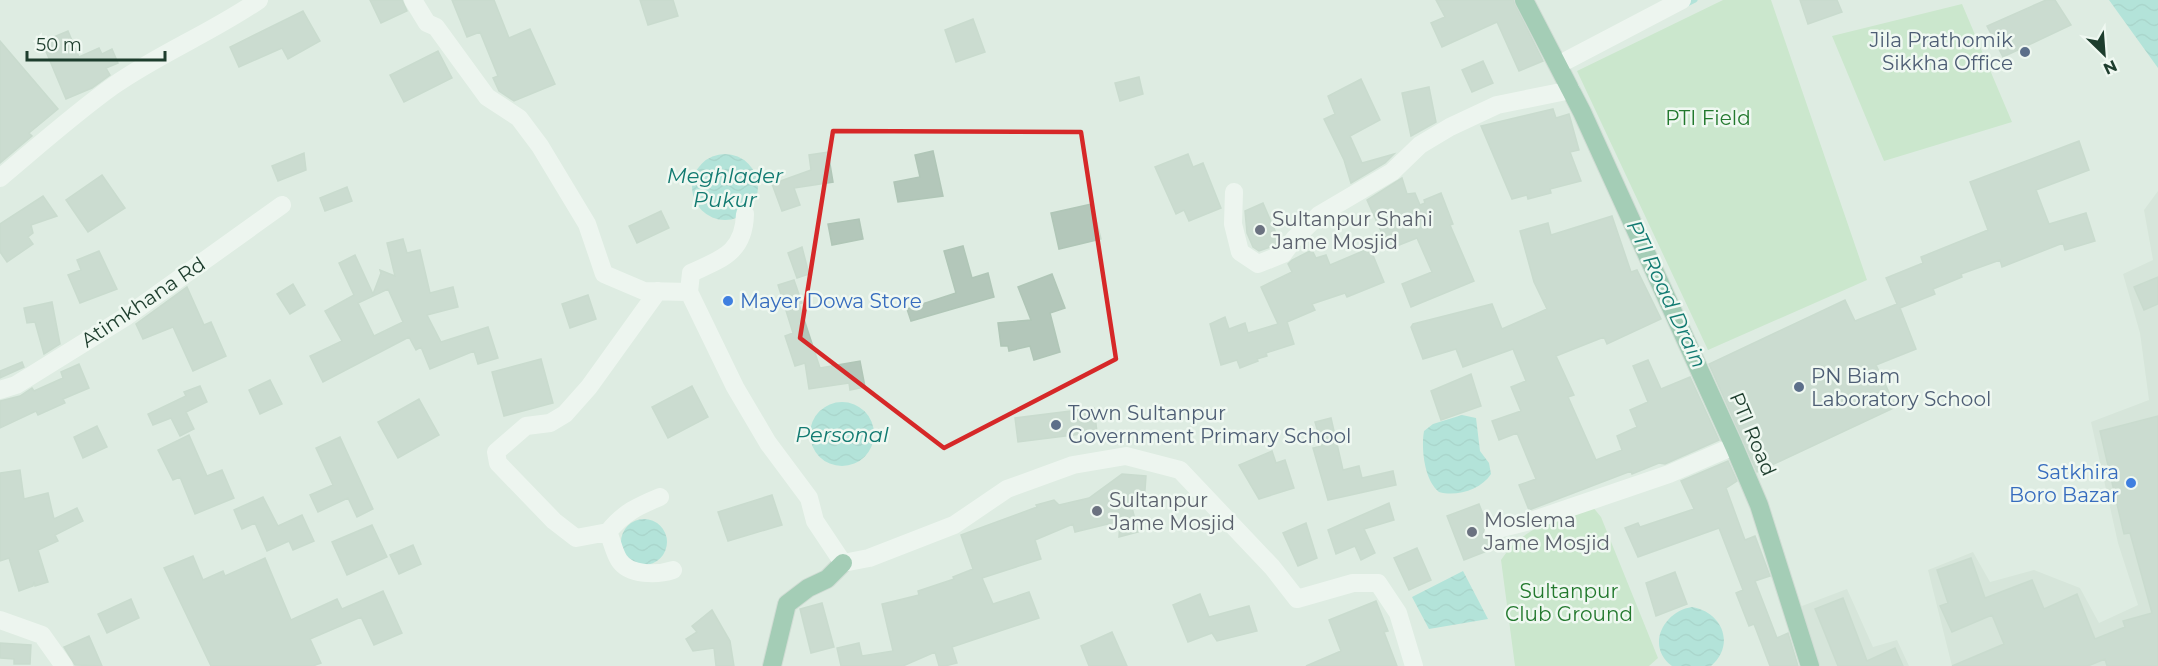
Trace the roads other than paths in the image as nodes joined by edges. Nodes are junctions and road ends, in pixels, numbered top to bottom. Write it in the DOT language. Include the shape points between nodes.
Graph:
graph roads {
  1 [pos="259,0"];
  2 [pos="413,0"];
  3 [pos="1524,0"];
  4 [pos="1682,0"];
  5 [pos="1558,65"];
  6 [pos="1571,90"];
  7 [pos="533,149"];
  8 [pos="0,178"];
  9 [pos="1234,192"];
  10 [pos="282,205"];
  11 [pos="745,214"];
  12 [pos="599,276"];
  13 [pos="658,291"];
  14 [pos="689,292"];
  15 [pos="0,390"];
  16 [pos="1734,446"];
  17 [pos="660,497"];
  18 [pos="1494,530"];
  19 [pos="608,532"];
  20 [pos="843,563"];
  21 [pos="673,570"];
  22 [pos="0,620"];
  23 [pos="64,666"];
  24 [pos="772,666"];
  25 [pos="1414,666"];
  26 [pos="1810,666"];
  1 -- 8 [label="street" via="114,85"];
  2 -- 13 [label="street" via="487,97 519,118 540,146 587,224 604,274 644,291"];
  3 -- 5 [label="main road, PTI Road"];
  4 -- 5 [label="street"];
  5 -- 6 [label="main road, PTI Road"];
  6 -- 9 [label="street" via="1497,105 1450,127 1420,145 1392,172 1319,215 1283,254 1270,261 1258,264 1240,252 1233,224"];
  6 -- 16 [label="main road, PTI Road"];
  7 -- 12 [label="street" via="582,227"];
  10 -- 15 [label="street, Atimkhana Rd" via="127,316 16,385"];
  11 -- 14 [label="street" via="745,225 730,255 691,273"];
  13 -- 14 [label="street"];
  13 -- 19 [label="street" via="565,414 550,423 526,426 496,452 498,463 576,538"];
  14 -- 20 [label="street" via="735,387 768,443 809,498 815,521"];
  16 -- 18 [label="street" via="1669,474"];
  16 -- 26 [label="main road, PTI Road" via="1759,505"];
  17 -- 19 [label="street" via="620,517"];
  19 -- 21 [label="street" via="620,562 633,570 659,574"];
  20 -- 24 [label="main road" via="827,579 787,604"];
  20 -- 25 [label="street" via="870,558 954,525 1007,489 1073,465 1126,456 1180,470 1297,598 1353,583 1378,583 1398,613"];
  22 -- 23 [label="street" via="42,635"];
}
